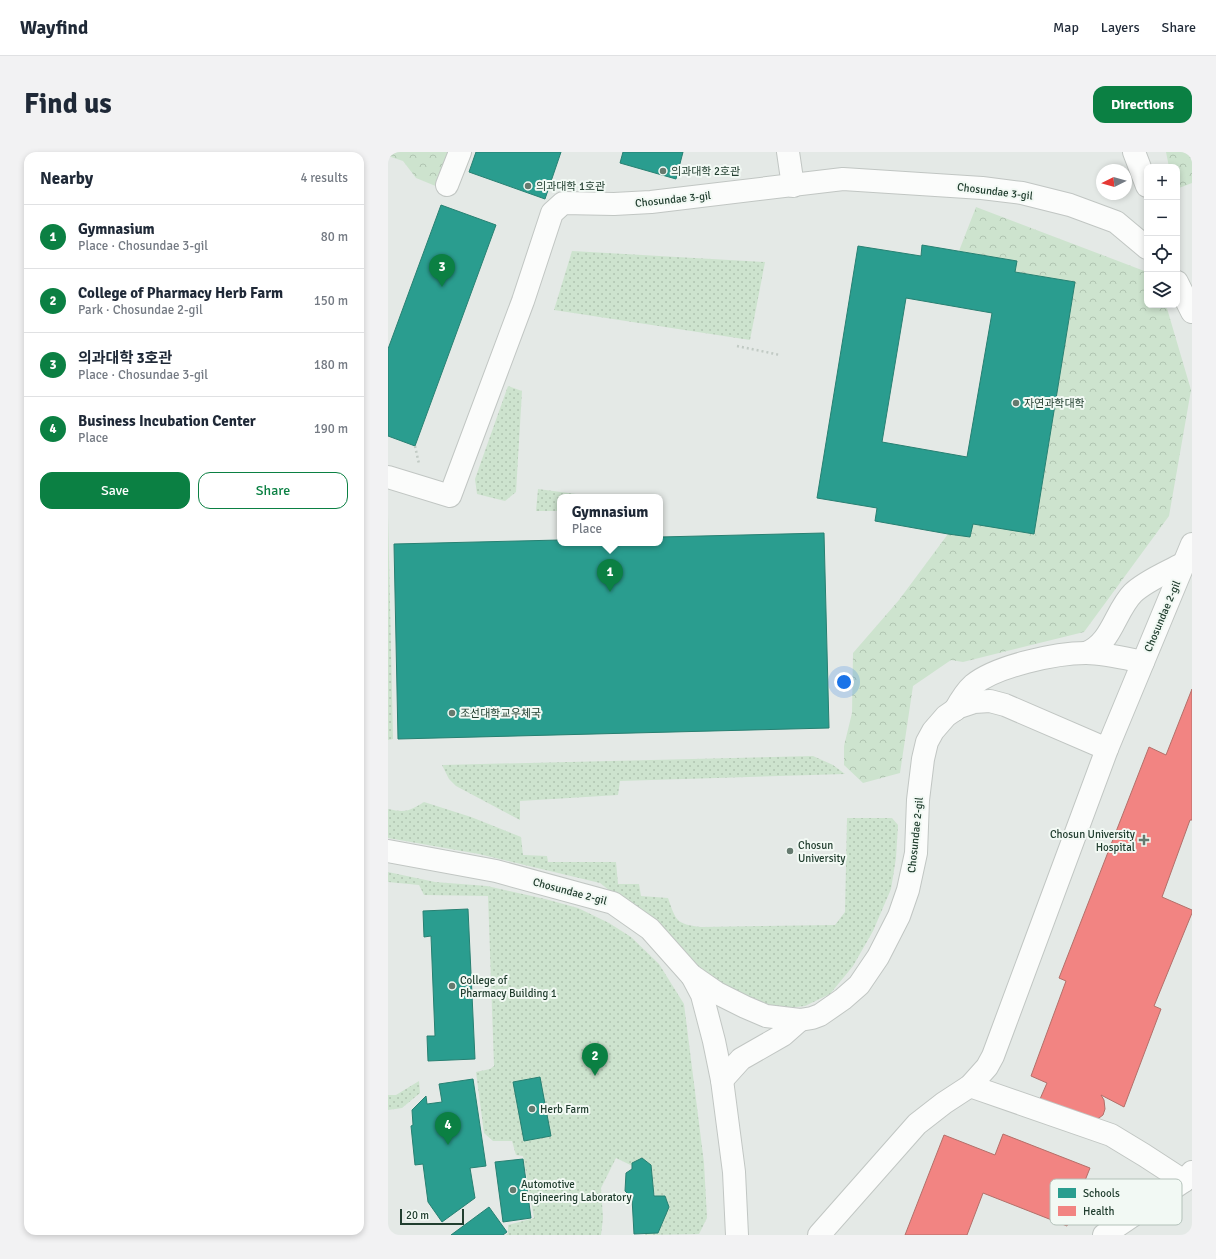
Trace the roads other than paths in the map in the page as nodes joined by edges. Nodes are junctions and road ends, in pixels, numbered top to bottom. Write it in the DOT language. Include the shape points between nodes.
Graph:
graph roads {
  1 [pos="460,152"];
  2 [pos="788,152"];
  3 [pos="1134,152"];
  4 [pos="1144,178"];
  5 [pos="448,186"];
  6 [pos="793,186"];
  7 [pos="1144,245"];
  8 [pos="1180,288"];
  9 [pos="1192,312"];
  10 [pos="388,477"];
  11 [pos="1188,554"];
  12 [pos="1086,653"];
  13 [pos="1143,662"];
  14 [pos="954,711"];
  15 [pos="1106,749"];
  16 [pos="388,851"];
  17 [pos="691,974"];
  18 [pos="800,1020"];
  19 [pos="722,1080"];
  20 [pos="970,1086"];
  21 [pos="1188,1177"];
  22 [pos="1118,1225"];
  23 [pos="737,1235"];
  24 [pos="819,1235"];
  25 [pos="1104,1235"];
  1 -- 5 [label="street"];
  2 -- 6 [label="street"];
  3 -- 4 [label="street"];
  6 -- 7 [label="street, Chosundae 3-gil" via="843,180 982,188 1022,193 1070,205 1116,222"];
  6 -- 10 [label="street, Chosundae 3-gil" via="652,202 563,203 552,213 523,301 450,496"];
  8 -- 9 [label="street"];
  11 -- 12 [label="street" via="1134,592 1107,635 1094,650"];
  11 -- 13 [label="street, Chosundae 2-gil"];
  12 -- 13 [label="street"];
  12 -- 14 [label="street" via="1047,658 986,677 967,691"];
  13 -- 15 [label="street, Chosundae 2-gil"];
  14 -- 15 [label="street, Chosundae 2-gil" via="974,702 990,701 1005,705"];
  14 -- 18 [label="street, Chosundae 2-gil" via="939,723 926,745 918,800 916,853 899,916 878,957 859,985 820,1015"];
  15 -- 20 [label="street" via="993,1056 987,1068"];
  16 -- 17 [label="street, Chosundae 2-gil" via="496,871 613,903 650,929"];
  17 -- 18 [label="street, Chosundae 2-gil" via="717,993 745,1008 766,1016"];
  17 -- 19 [label="street" via="702,995"];
  18 -- 19 [label="street" via="783,1035 741,1059"];
  19 -- 23 [label="street" via="734,1172"];
  20 -- 21 [label="street" via="1111,1135"];
  20 -- 24 [label="street" via="916,1124"];
  22 -- 25 [label="street"];
}
